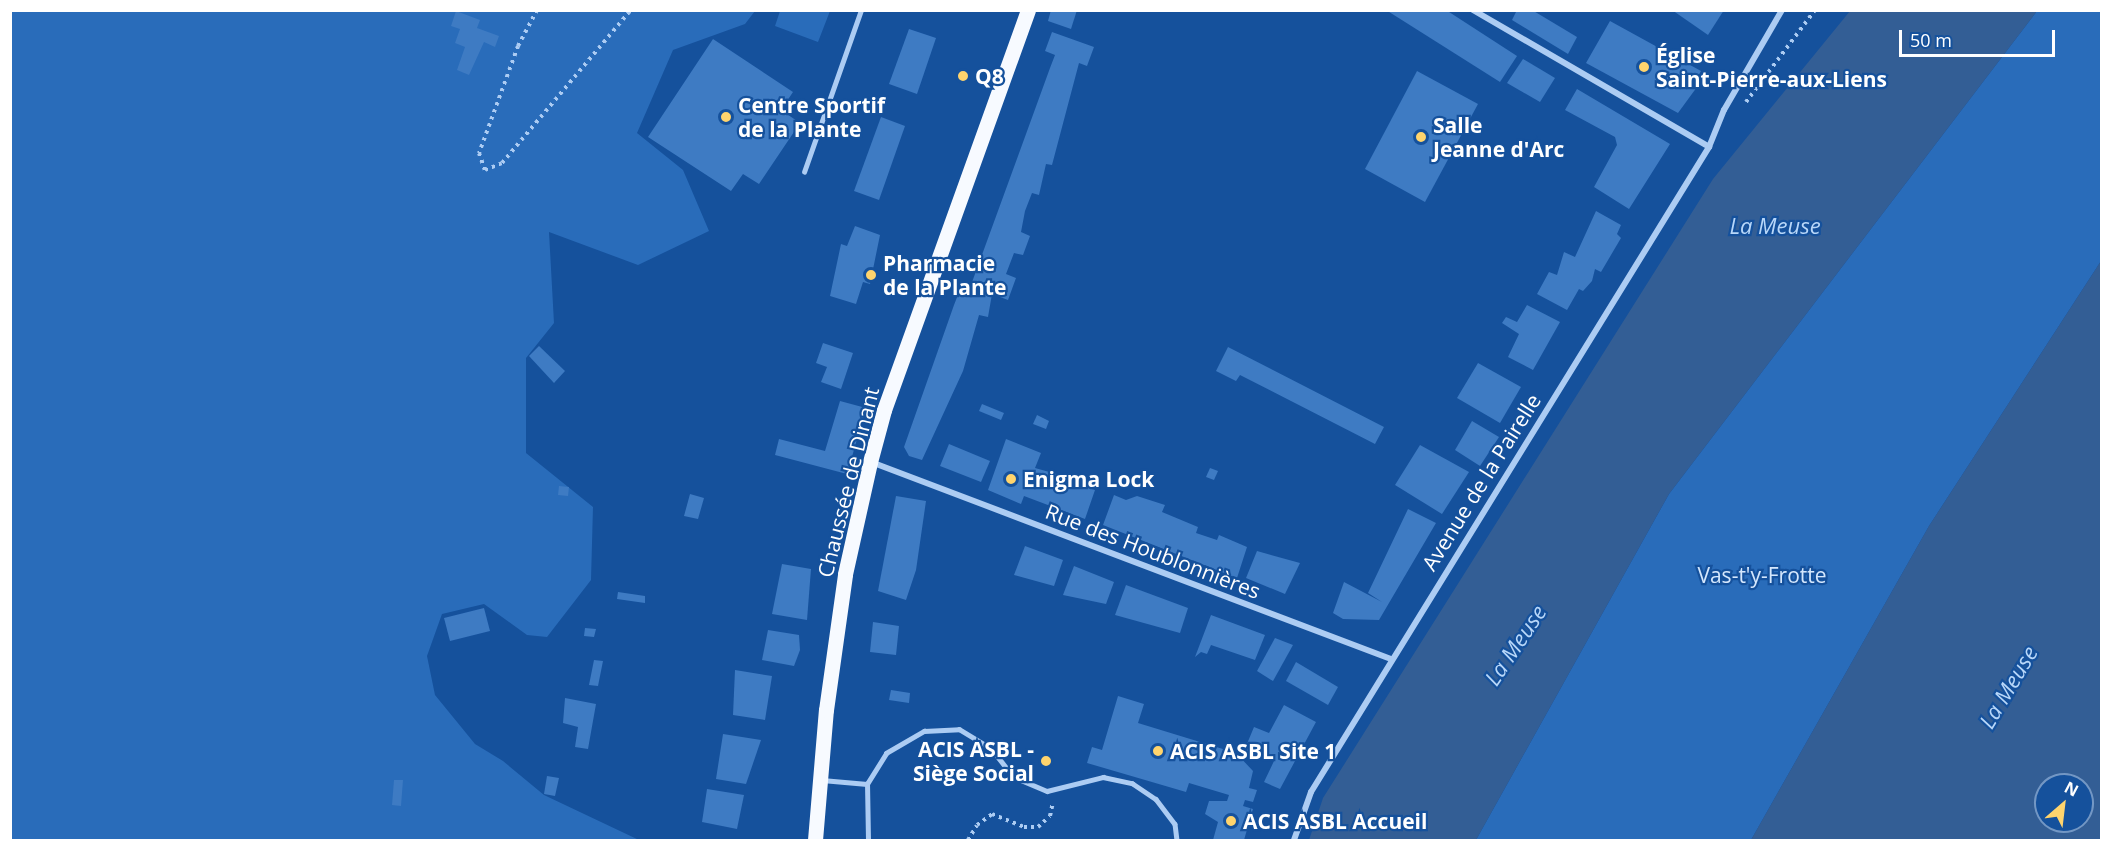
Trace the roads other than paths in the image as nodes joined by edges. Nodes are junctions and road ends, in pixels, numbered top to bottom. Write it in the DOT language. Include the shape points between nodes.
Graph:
graph roads {
  1 [pos="861,10"];
  2 [pos="1028,10"];
  3 [pos="1473,10"];
  4 [pos="1782,10"];
  5 [pos="1709,147"];
  6 [pos="804,172"];
  7 [pos="870,462"];
  8 [pos="1391,659"];
  9 [pos="820,780"];
  10 [pos="867,784"];
  11 [pos="815,840"];
  12 [pos="868,840"];
  13 [pos="1178,840"];
  14 [pos="1294,840"];
  1 -- 6 [label="lane"];
  2 -- 7 [label="main road, Chaussée de Dinant" via="884,411"];
  3 -- 5 [label="street"];
  4 -- 5 [label="street, Avenue de la Pairelle" via="1724,110"];
  5 -- 8 [label="street, Avenue de la Pairelle"];
  7 -- 8 [label="street, Rue des Houblonnières"];
  7 -- 9 [label="main road, Chaussée de Dinant" via="845,574"];
  8 -- 14 [label="street, Avenue de la Pairelle" via="1311,792"];
  9 -- 10 [label="lane"];
  9 -- 11 [label="main road, Chaussée de Dinant"];
  10 -- 12 [label="lane"];
  10 -- 13 [label="lane" via="886,753 924,731 959,729 991,748 1014,777 1054,790 1103,777 1132,783 1156,800 1175,824"];
}
